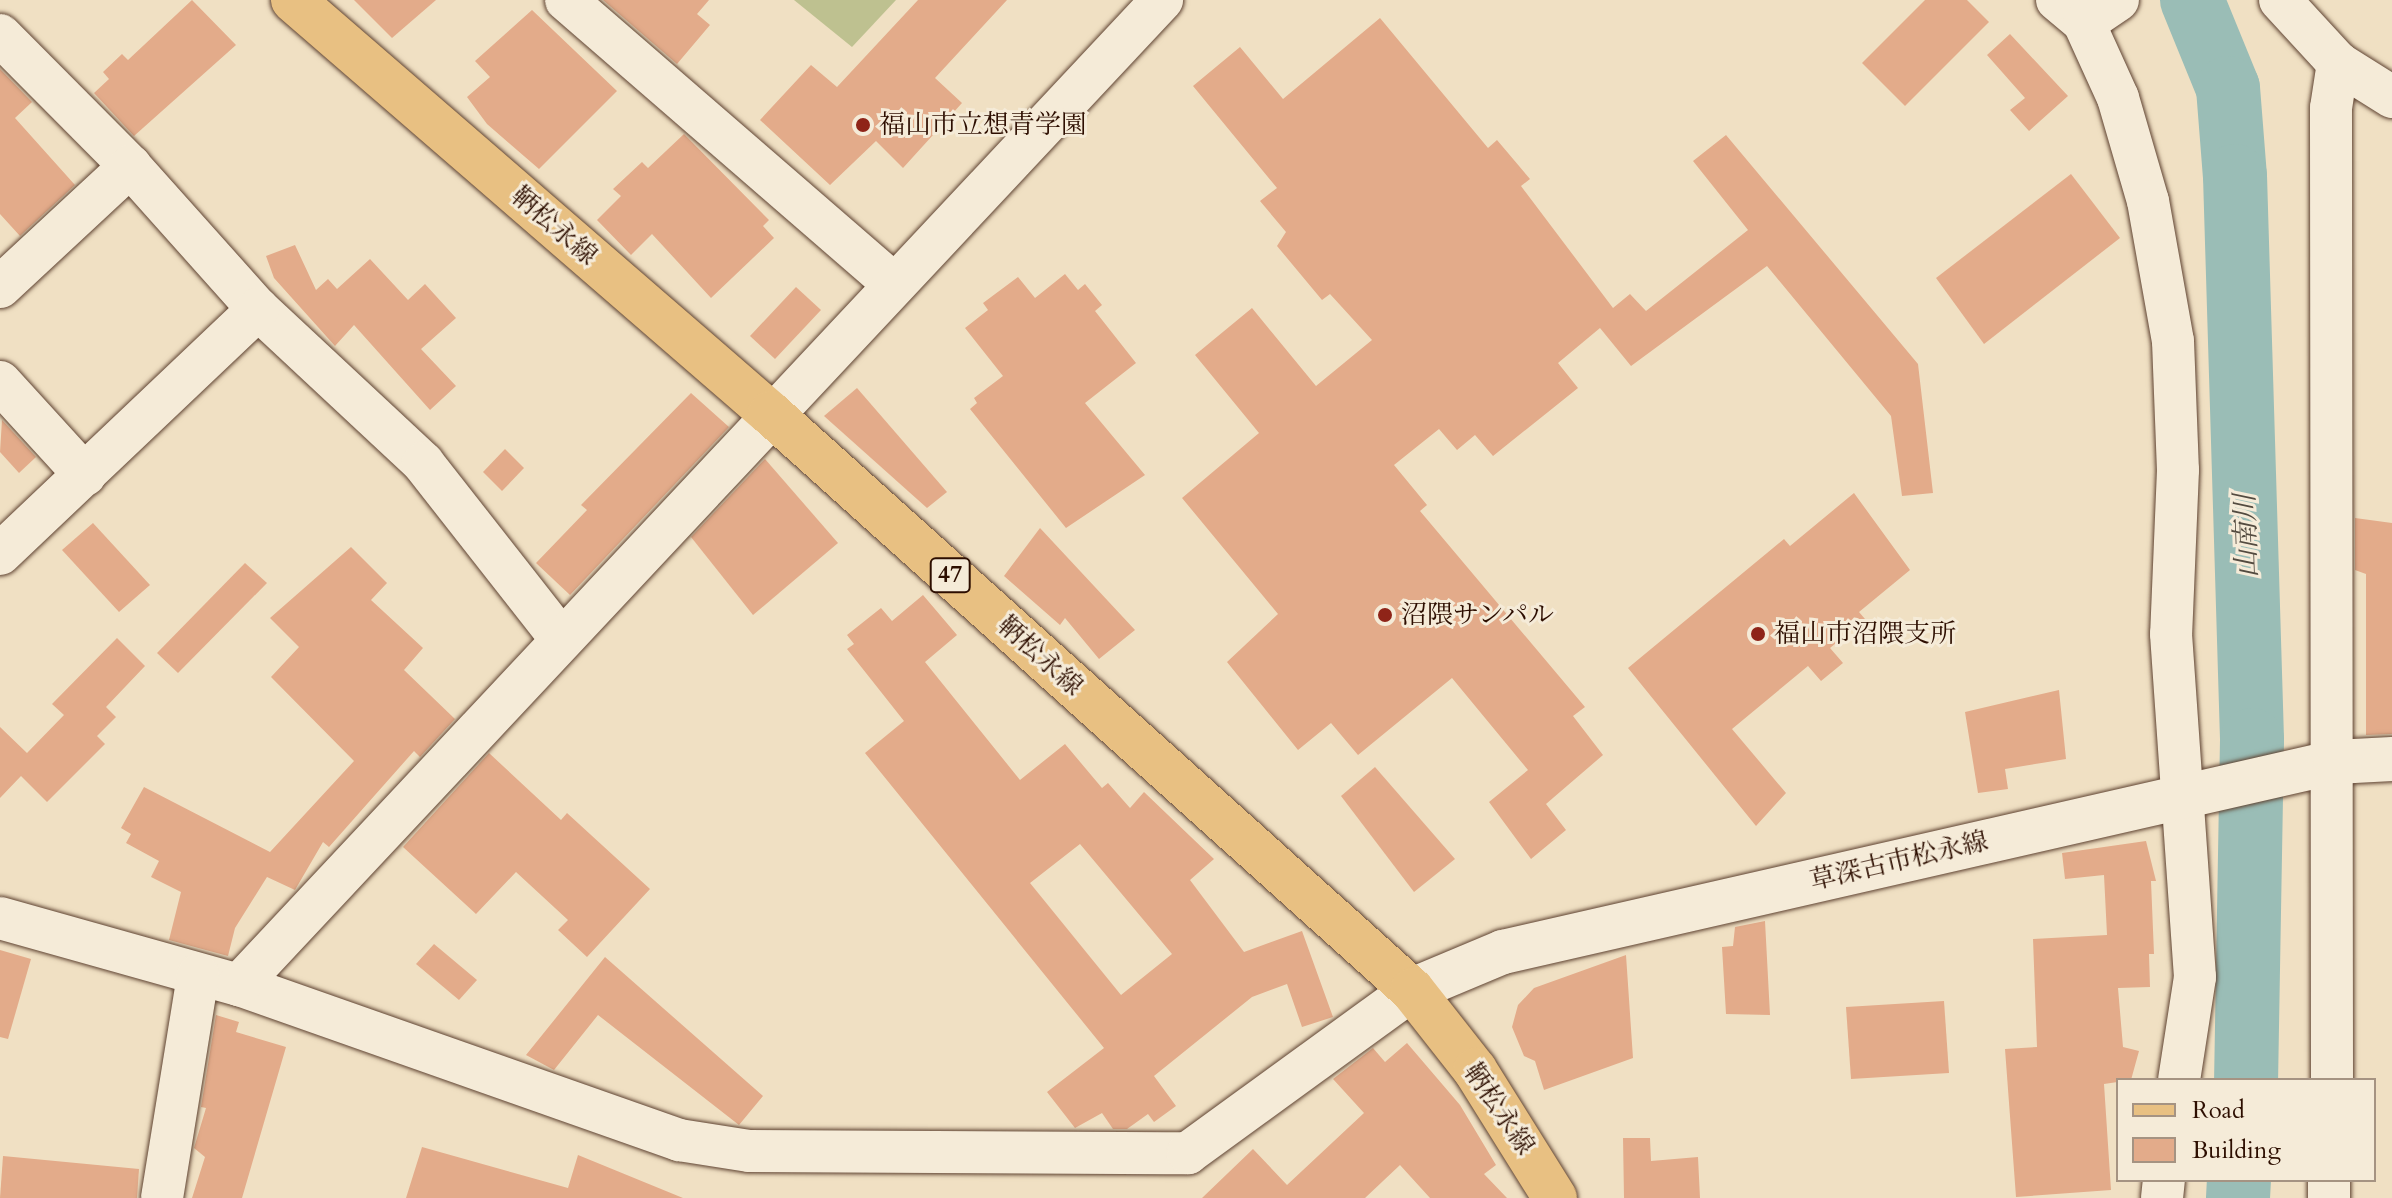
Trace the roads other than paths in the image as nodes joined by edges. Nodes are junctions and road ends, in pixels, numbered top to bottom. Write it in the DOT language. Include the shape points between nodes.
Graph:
graph roads {
  1 [pos="293,0"];
  2 [pos="566,0"];
  3 [pos="1162,0"];
  4 [pos="2118,0"];
  5 [pos="2280,0"];
  6 [pos="2070,11"];
  7 [pos="0,35"];
  8 [pos="2338,63"];
  9 [pos="2392,97"];
  10 [pos="130,166"];
  11 [pos="891,282"];
  12 [pos="0,287"];
  13 [pos="258,309"];
  14 [pos="0,382"];
  15 [pos="770,413"];
  16 [pos="85,475"];
  17 [pos="0,554"];
  18 [pos="561,639"];
  19 [pos="2392,759"];
  20 [pos="2326,765"];
  21 [pos="2197,793"];
  22 [pos="0,918"];
  23 [pos="198,975"];
  24 [pos="239,985"];
  25 [pos="1412,990"];
  26 [pos="2179,1078"];
  27 [pos="2332,1078"];
  28 [pos="162,1198"];
  29 [pos="1555,1198"];
  1 -- 15 [label="main road, 鞆松永線 / 47"];
  2 -- 11 [label="street"];
  3 -- 11 [label="street"];
  4 -- 6 [label="street"];
  5 -- 8 [label="street"];
  6 -- 21 [label="street" via="2118,98 2148,201 2173,341 2178,470 2171,634"];
  7 -- 10 [label="street"];
  8 -- 9 [label="street"];
  8 -- 20 [label="street" via="2331,108"];
  10 -- 12 [label="street"];
  10 -- 13 [label="street"];
  11 -- 15 [label="street"];
  13 -- 16 [label="street"];
  13 -- 18 [label="street" via="423,463"];
  14 -- 16 [label="street"];
  15 -- 18 [label="street"];
  15 -- 25 [label="main road, 鞆松永線 / 47"];
  16 -- 17 [label="street"];
  18 -- 24 [label="street"];
  19 -- 20 [label="main road, 草深古市松永線"];
  20 -- 21 [label="main road, 草深古市松永線"];
  20 -- 27 [label="street"];
  21 -- 25 [label="main road, 草深古市松永線" via="1503,952"];
  21 -- 26 [label="street" via="2195,977"];
  22 -- 23 [label="street"];
  23 -- 24 [label="street"];
  23 -- 28 [label="street"];
  24 -- 25 [label="street" via="679,1140 749,1151 1105,1155 1188,1153"];
  25 -- 29 [label="main road, 鞆松永線 / 47" via="1475,1070"];
}
